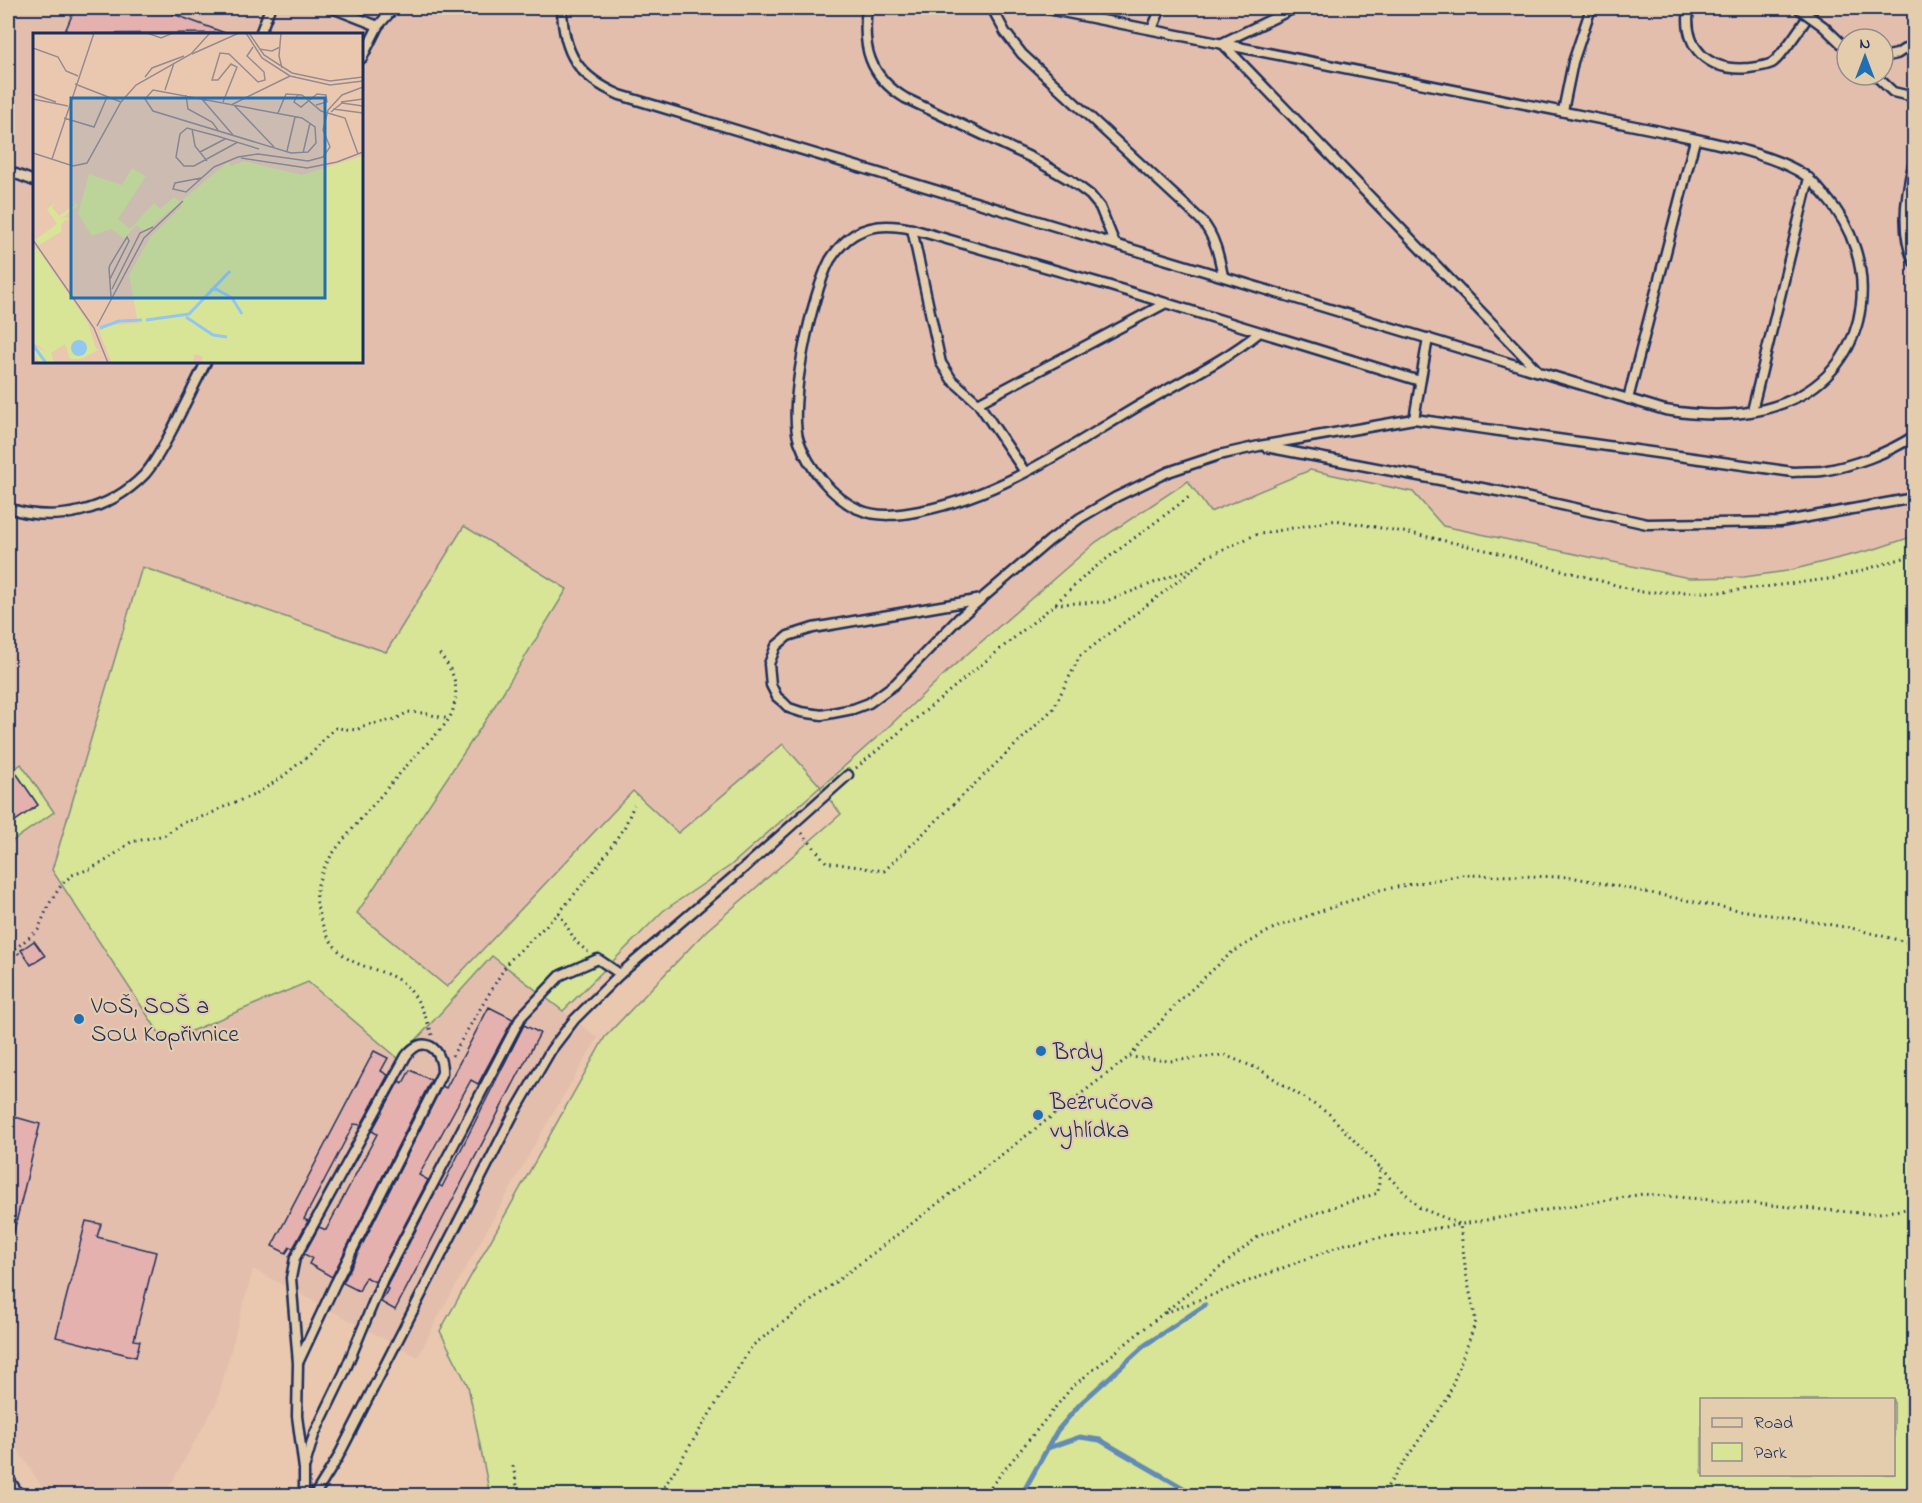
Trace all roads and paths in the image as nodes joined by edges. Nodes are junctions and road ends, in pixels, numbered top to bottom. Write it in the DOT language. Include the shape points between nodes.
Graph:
graph roads {
  1 [pos="270,8"];
  2 [pos="332,8"];
  3 [pos="394,8"];
  4 [pos="562,8"];
  5 [pos="867,8"];
  6 [pos="992,8"];
  7 [pos="1042,8"];
  8 [pos="1161,8"];
  9 [pos="1295,8"];
  10 [pos="1591,8"];
  11 [pos="1689,8"];
  12 [pos="1798,8"];
  13 [pos="1814,8"];
  14 [pos="378,26"];
  15 [pos="1152,29"];
  16 [pos="260,33"];
  17 [pos="1835,38"];
  18 [pos="1222,43"];
  19 [pos="1914,43"];
  20 [pos="1895,54"];
  21 [pos="363,56"];
  22 [pos="1888,87"];
  23 [pos="1914,97"];
  24 [pos="1563,111"];
  25 [pos="1695,140"];
  26 [pos="1914,161"];
  27 [pos="8,171"];
  28 [pos="1809,178"];
  29 [pos="33,182"];
  30 [pos="912,229"];
  31 [pos="1115,244"];
  32 [pos="1914,262"];
  33 [pos="1223,276"];
  34 [pos="1166,303"];
  35 [pos="1260,332"];
  36 [pos="1428,338"];
  37 [pos="205,363"];
  38 [pos="1539,371"];
  39 [pos="1420,381"];
  40 [pos="1628,399"];
  41 [pos="978,403"];
  42 [pos="1752,411"];
  43 [pos="1414,419"];
  44 [pos="1914,436"];
  45 [pos="1259,446"];
  46 [pos="1025,472"];
  47 [pos="1189,497"];
  48 [pos="1914,498"];
  49 [pos="8,508"];
  50 [pos="1914,555"];
  51 [pos="1198,566"];
  52 [pos="982,599"];
  53 [pos="1055,604"];
  54 [pos="438,652"];
  55 [pos="449,719"];
  56 [pos="848,775"];
  57 [pos="634,805"];
  58 [pos="794,822"];
  59 [pos="559,913"];
  60 [pos="1914,944"];
  61 [pos="19,954"];
  62 [pos="598,959"];
  63 [pos="620,974"];
  64 [pos="438,1051"];
  65 [pos="1128,1057"];
  66 [pos="442,1073"];
  67 [pos="1380,1168"];
  68 [pos="1914,1208"];
  69 [pos="1460,1224"];
  70 [pos="1161,1315"];
  71 [pos="298,1363"];
  72 [pos="513,1466"];
  73 [pos="304,1469"];
  74 [pos="8,1485"];
  75 [pos="15,1496"];
  76 [pos="304,1496"];
  77 [pos="314,1496"];
  78 [pos="519,1496"];
  79 [pos="657,1496"];
  80 [pos="983,1496"];
  81 [pos="1381,1496"];
  1 -- 16 [label="lane"];
  2 -- 14 [label="lane"];
  3 -- 14 [label="lane"];
  4 -- 31 [label="lane" via="570,53 586,75 613,92"];
  5 -- 31 [label="lane" via="864,36 868,56 893,90 1070,180 1100,207"];
  6 -- 33 [label="lane" via="1022,54 1207,227 1218,250"];
  7 -- 15 [label="lane"];
  8 -- 15 [label="lane"];
  9 -- 18 [label="lane"];
  10 -- 24 [label="lane" via="1573,62"];
  11 -- 13 [label="lane" via="1690,34 1701,55 1737,69 1773,62"];
  12 -- 17 [label="lane, bridge"];
  14 -- 21 [label="lane"];
  15 -- 18 [label="lane"];
  18 -- 24 [label="lane"];
  18 -- 38 [label="lane"];
  19 -- 20 [label="lane"];
  22 -- 23 [label="lane"];
  24 -- 25 [label="lane"];
  25 -- 28 [label="lane" via="1746,152"];
  25 -- 40 [label="lane"];
  26 -- 32 [label="lane" via="1907,212 1908,245"];
  27 -- 29 [label="lane"];
  28 -- 42 [label="lane"];
  28 -- 42 [label="lane" via="1841,216 1855,242 1862,276 1858,322 1842,357 1822,381 1788,401"];
  30 -- 34 [label="lane"];
  30 -- 41 [label="lane" via="942,363 952,380"];
  30 -- 46 [label="lane" via="871,227 846,240 831,258 813,308 798,383 795,422 803,450 839,496 857,509 878,514 911,513 962,501"];
  31 -- 33 [label="lane"];
  33 -- 36 [label="lane"];
  34 -- 35 [label="lane"];
  34 -- 41 [label="lane"];
  35 -- 39 [label="lane"];
  35 -- 46 [label="lane" via="1053,459"];
  36 -- 38 [label="lane"];
  36 -- 39 [label="lane"];
  37 -- 49 [label="lane" via="164,444 145,474 127,490 75,513 41,514"];
  38 -- 40 [label="lane"];
  39 -- 43 [label="lane"];
  40 -- 42 [label="lane" via="1686,413"];
  41 -- 46 [label="lane"];
  43 -- 44 [label="lane" via="1794,472 1850,464"];
  43 -- 45 [label="lane"];
  45 -- 48 [label="lane" via="1647,524 1780,522"];
  45 -- 52 [label="lane" via="1189,464 1116,497 1049,541"];
  47 -- 53 [label="path" via="1089,572"];
  50 -- 51 [label="path" via="1836,578 1724,592 1641,592 1503,554 1336,520 1255,535 1206,557"];
  51 -- 53 [label="path" via="1104,602"];
  51 -- 58 [label="path" via="1080,656 1053,709 884,871 826,862"];
  52 -- 52 [label="lane" via="895,684 864,705 830,714 801,712 789,708 771,685 770,657 788,636 813,628"];
  53 -- 56 [label="path"];
  54 -- 55 [label="path" via="451,668 456,687"];
  55 -- 61 [label="path" via="408,712 396,720 357,730 336,728 280,778 254,795 180,824 165,835 131,842 107,860 72,875 55,894 38,930 15,949"];
  55 -- 64 [label="path" via="334,850 318,882 317,912 336,950 401,982 423,1011"];
  56 -- 58 [label="lane"];
  57 -- 59 [label="path" via="600,863"];
  58 -- 63 [label="lane"];
  59 -- 62 [label="path" via="576,942"];
  59 -- 66 [label="path" via="508,962"];
  60 -- 65 [label="path" via="1851,928 1571,877 1463,875 1380,890 1274,928 1232,954 1179,1001"];
  62 -- 63 [label="lane"];
  62 -- 73 [label="lane" via="561,975 521,1017 383,1279 314,1435"];
  63 -- 77 [label="lane" via="574,1020 551,1050"];
  64 -- 66 [label="lane"];
  64 -- 71 [label="lane" via="421,1045 413,1047 406,1056 296,1258 291,1278"];
  65 -- 67 [label="path" via="1170,1061 1224,1055 1259,1069 1329,1114"];
  65 -- 79 [label="path" via="752,1346"];
  66 -- 71 [label="lane"];
  67 -- 69 [label="path" via="1420,1208"];
  67 -- 70 [label="path" via="1378,1193 1259,1236"];
  68 -- 69 [label="path" via="1872,1214 1643,1194"];
  69 -- 70 [label="path" via="1348,1243"];
  69 -- 81 [label="path" via="1476,1321 1447,1399"];
  70 -- 80 [label="path" via="1072,1387"];
  71 -- 73 [label="lane" via="297,1416"];
  72 -- 78 [label="path"];
  73 -- 76 [label="lane"];
  74 -- 75 [label="street"];
}
